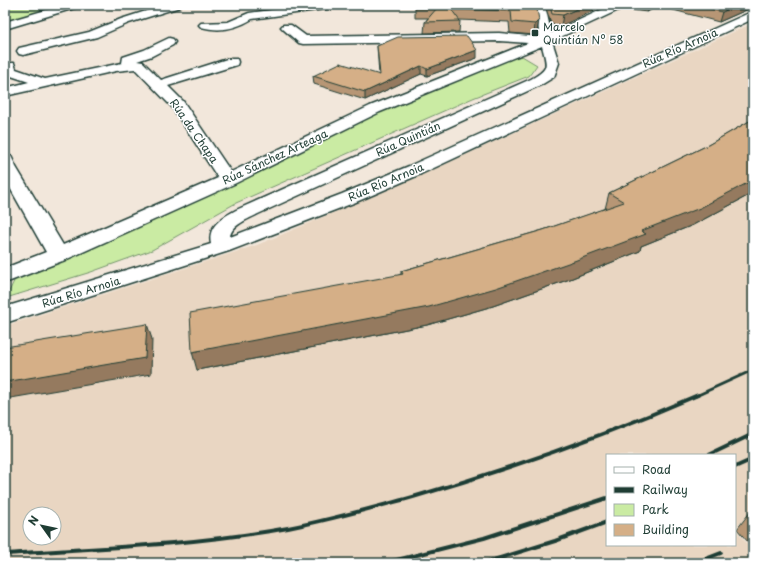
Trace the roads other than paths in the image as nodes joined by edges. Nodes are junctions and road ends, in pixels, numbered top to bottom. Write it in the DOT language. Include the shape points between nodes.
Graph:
graph roads {
  1 [pos="74,5"];
  2 [pos="176,5"];
  3 [pos="332,5"];
  4 [pos="621,5"];
  5 [pos="537,11"];
  6 [pos="753,15"];
  7 [pos="205,25"];
  8 [pos="5,26"];
  9 [pos="287,27"];
  10 [pos="546,40"];
  11 [pos="169,42"];
  12 [pos="23,51"];
  13 [pos="232,62"];
  14 [pos="133,65"];
  15 [pos="9,66"];
  16 [pos="44,83"];
  17 [pos="158,85"];
  18 [pos="5,92"];
  19 [pos="5,160"];
  20 [pos="228,180"];
  21 [pos="222,247"];
  22 [pos="58,255"];
  23 [pos="5,276"];
  24 [pos="5,315"];
  1 -- 8 [label="street"];
  2 -- 12 [label="street" via="125,21 93,35"];
  3 -- 7 [label="street" via="249,16 238,24 227,27"];
  4 -- 10 [label="street, Rúa Sánchez Arteaga"];
  5 -- 10 [label="street, Rúa Quintián"];
  6 -- 21 [label="street, Rúa Río Arnoia" via="407,173"];
  9 -- 10 [label="street" via="303,40 499,37"];
  10 -- 20 [label="street, Rúa Sánchez Arteaga" via="375,110"];
  10 -- 21 [label="street, Rúa Quintián" via="553,63 549,74 251,210 222,230"];
  11 -- 14 [label="street" via="128,60"];
  13 -- 17 [label="street, Rúa da Chapa"];
  14 -- 16 [label="street"];
  14 -- 17 [label="street, Rúa da Chapa"];
  15 -- 16 [label="street" via="9,71"];
  16 -- 18 [label="street"];
  17 -- 20 [label="street, Rúa da Chapa" via="178,104"];
  19 -- 22 [label="street"];
  20 -- 22 [label="street, Rúa Sánchez Arteaga"];
  21 -- 24 [label="street, Rúa Río Arnoia"];
  22 -- 23 [label="street, Rúa Sánchez Arteaga"];
}
